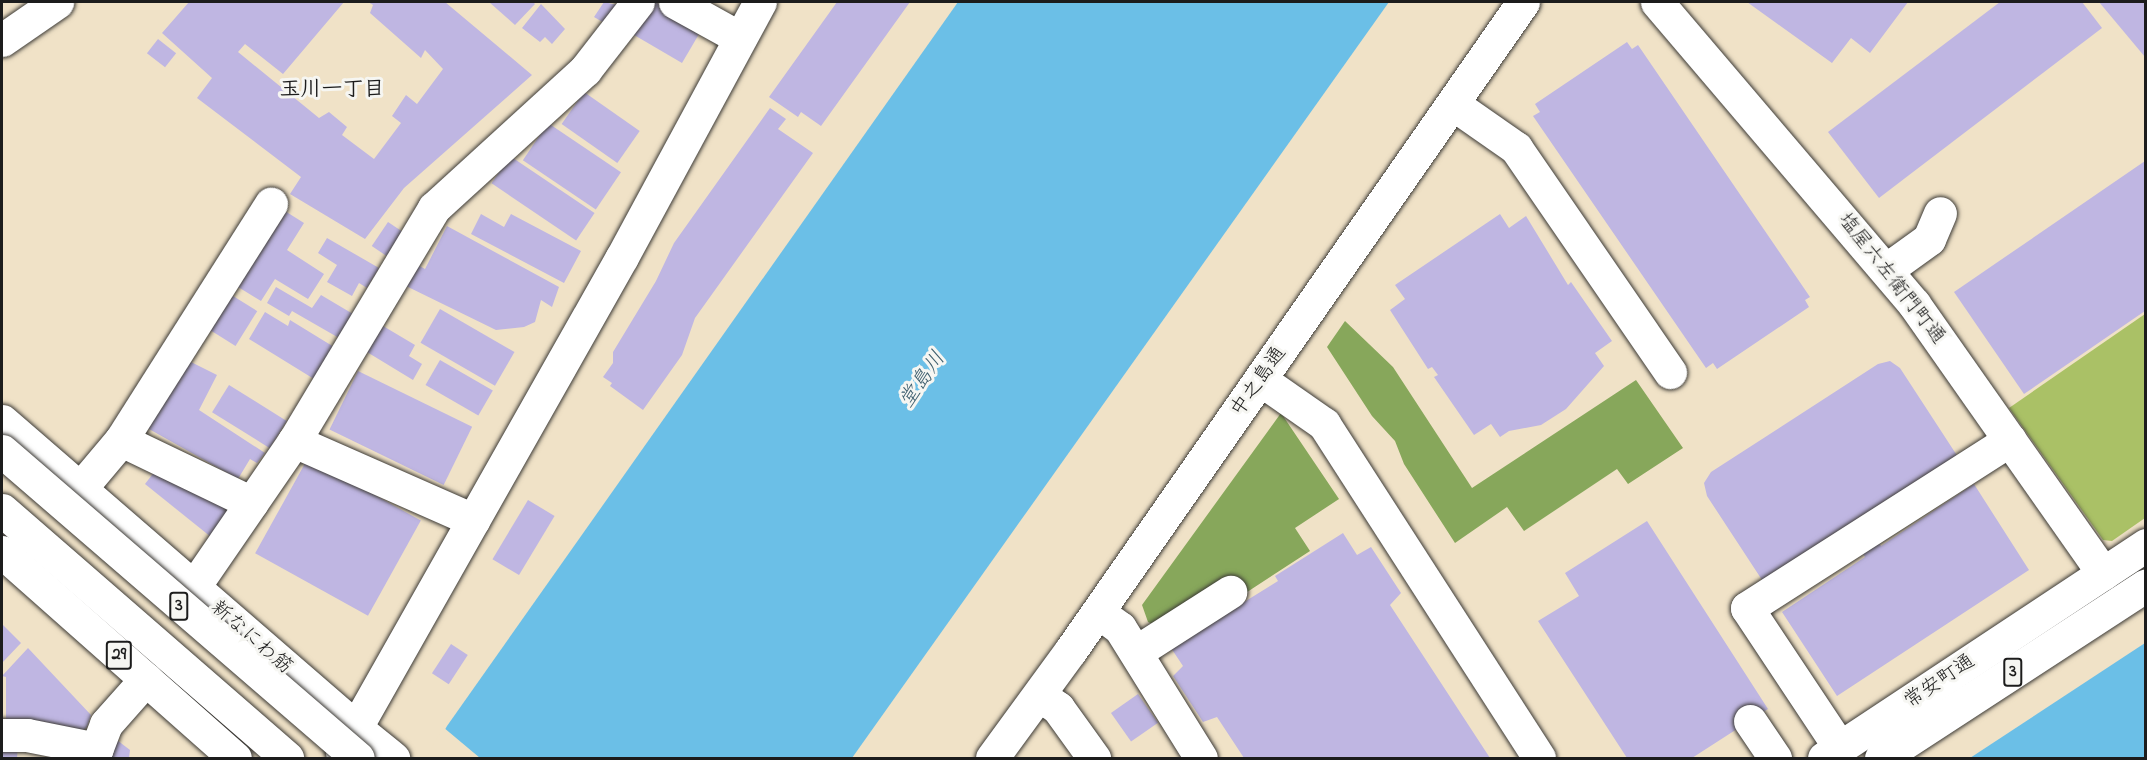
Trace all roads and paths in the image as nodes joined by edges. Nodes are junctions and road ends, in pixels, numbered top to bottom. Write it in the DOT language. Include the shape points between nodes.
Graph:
graph roads {
  1 [pos="57,2"];
  2 [pos="638,2"];
  3 [pos="675,2"];
  4 [pos="760,2"];
  5 [pos="1523,2"];
  6 [pos="1657,2"];
  7 [pos="740,38"];
  8 [pos="2,40"];
  9 [pos="1453,105"];
  10 [pos="271,204"];
  11 [pos="1940,213"];
  12 [pos="1886,270"];
  13 [pos="1670,372"];
  14 [pos="1261,380"];
  15 [pos="2,421"];
  16 [pos="121,440"];
  17 [pos="2010,440"];
  18 [pos="294,441"];
  19 [pos="2,451"];
  20 [pos="78,491"];
  21 [pos="252,503"];
  22 [pos="2,510"];
  23 [pos="473,520"];
  24 [pos="2145,544"];
  25 [pos="2,552"];
  26 [pos="2103,573"];
  27 [pos="2145,585"];
  28 [pos="193,588"];
  29 [pos="1230,592"];
  30 [pos="1098,612"];
  31 [pos="1136,652"];
  32 [pos="146,679"];
  33 [pos="1039,695"];
  34 [pos="1750,721"];
  35 [pos="2,735"];
  36 [pos="357,743"];
  37 [pos="1832,753"];
  38 [pos="95,754"];
  39 [pos="235,759"];
  40 [pos="287,759"];
  41 [pos="339,759"];
  42 [pos="393,759"];
  43 [pos="992,759"];
  44 [pos="1094,759"];
  45 [pos="1201,759"];
  46 [pos="1539,759"];
  47 [pos="1775,759"];
  48 [pos="1881,759"];
  1 -- 8 [label="main road"];
  2 -- 18 [label="main road" via="585,70 434,208"];
  3 -- 7 [label="main road"];
  4 -- 7 [label="main road"];
  5 -- 9 [label="main road, 中之島通"];
  6 -- 12 [label="main road, 塩屋六左衛門町通"];
  7 -- 23 [label="main road"];
  9 -- 13 [label="main road" via="1516,148"];
  9 -- 14 [label="main road, 中之島通"];
  10 -- 16 [label="main road"];
  11 -- 12 [label="main road" via="1929,240"];
  12 -- 17 [label="main road, 塩屋六左衛門町通"];
  14 -- 30 [label="main road, 中之島通"];
  14 -- 46 [label="main road" via="1324,424"];
  15 -- 20 [label="main road, 新なにわ筋"];
  16 -- 20 [label="main road"];
  16 -- 21 [label="main road"];
  17 -- 26 [label="main road, 塩屋六左衛門町通"];
  17 -- 37 [label="main road" via="1747,608"];
  18 -- 21 [label="main road"];
  18 -- 23 [label="main road"];
  19 -- 36 [label="main road, 3, bridge"];
  20 -- 28 [label="main road, 新なにわ筋"];
  21 -- 28 [label="main road"];
  22 -- 40 [label="main road, 3"];
  23 -- 36 [label="main road"];
  24 -- 26 [label="main road, 常安町通"];
  25 -- 32 [label="main road, 29"];
  26 -- 37 [label="main road, 常安町通"];
  27 -- 48 [label="main road, 3"];
  28 -- 36 [label="main road, 新なにわ筋"];
  29 -- 31 [label="main road"];
  30 -- 31 [label="main road" via="1120,628"];
  30 -- 33 [label="main road, 中之島通"];
  31 -- 45 [label="main road"];
  32 -- 38 [label="main road" via="106,724"];
  32 -- 39 [label="main road, 29"];
  33 -- 43 [label="main road, 中之島通"];
  33 -- 44 [label="main road" via="1058,708"];
  34 -- 47 [label="main road"];
  35 -- 38 [label="main road" via="27,735"];
  36 -- 41 [label="main road"];
  36 -- 42 [label="main road, 新なにわ筋"];
}
